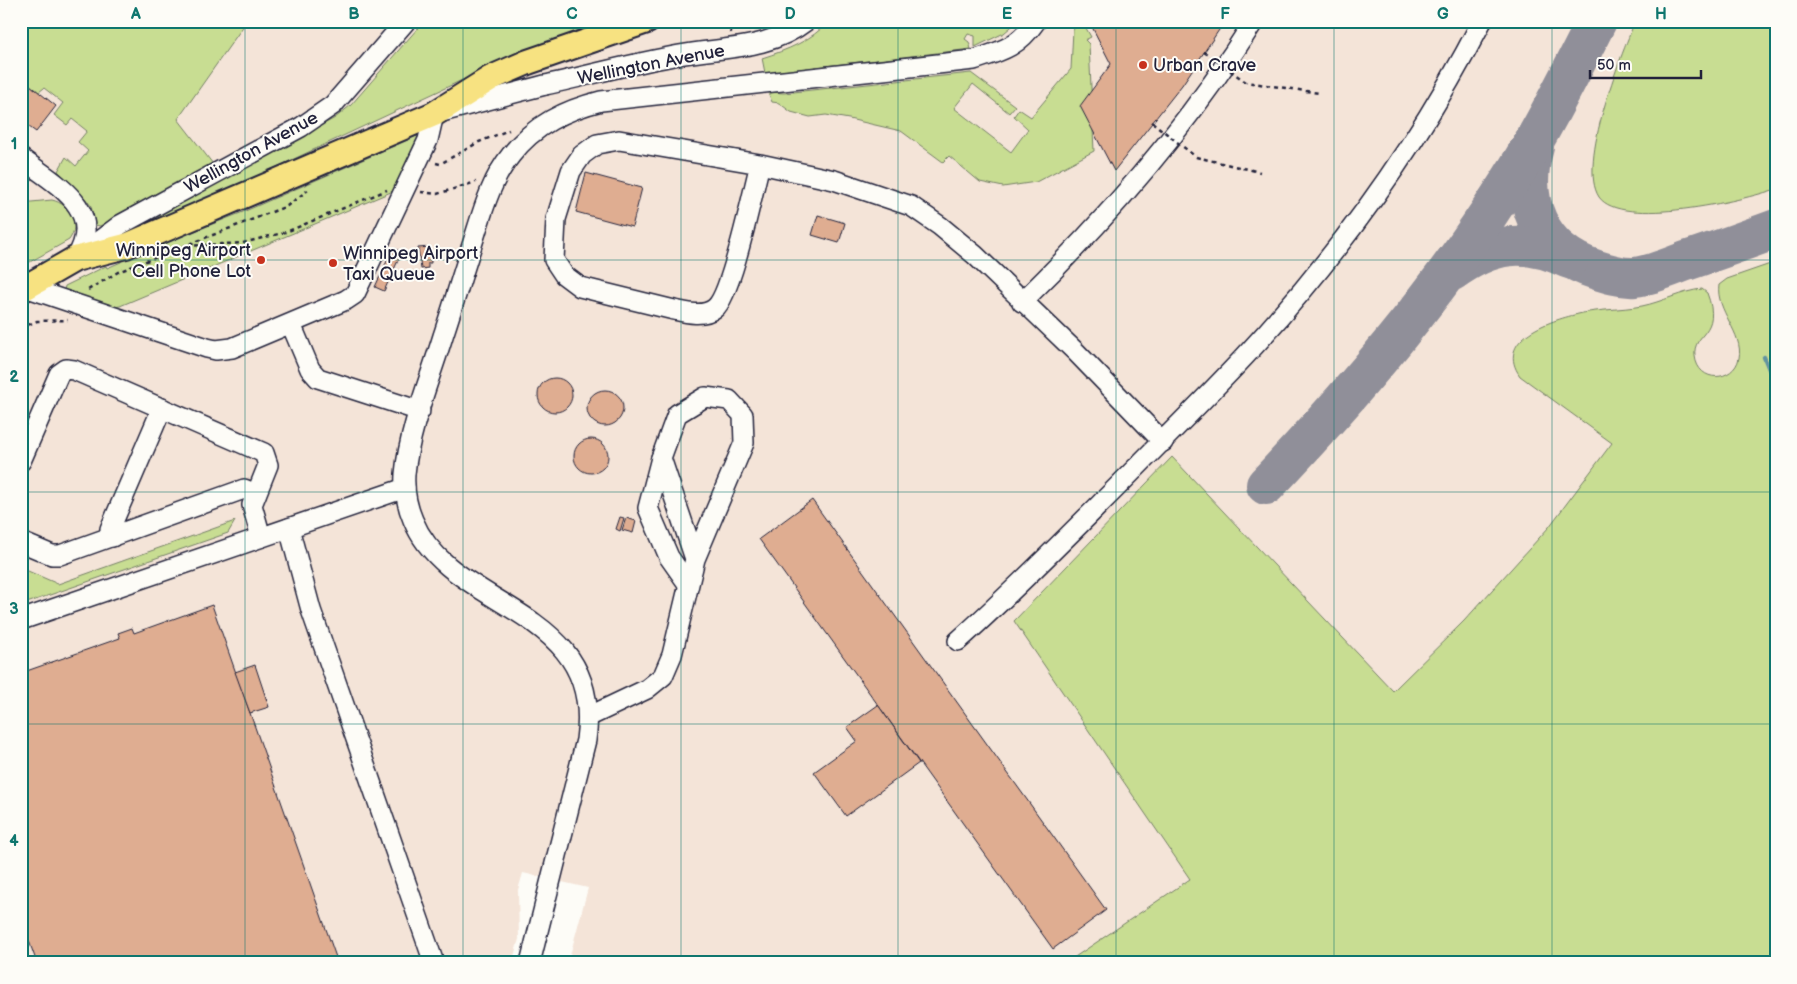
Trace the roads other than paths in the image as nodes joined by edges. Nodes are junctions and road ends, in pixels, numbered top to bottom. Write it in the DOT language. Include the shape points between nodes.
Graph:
graph roads {
  1 [pos="406,21"];
  2 [pos="647,21"];
  3 [pos="806,21"];
  4 [pos="1036,21"];
  5 [pos="1254,21"];
  6 [pos="1482,21"];
  7 [pos="434,114"];
  8 [pos="21,158"];
  9 [pos="760,164"];
  10 [pos="76,259"];
  11 [pos="23,287"];
  12 [pos="1022,302"];
  13 [pos="291,324"];
  14 [pos="162,408"];
  15 [pos="420,411"];
  16 [pos="1163,442"];
  17 [pos="661,458"];
  18 [pos="21,461"];
  19 [pos="405,488"];
  20 [pos="256,494"];
  21 [pos="289,528"];
  22 [pos="112,537"];
  23 [pos="261,537"];
  24 [pos="21,542"];
  25 [pos="695,559"];
  26 [pos="688,584"];
  27 [pos="21,620"];
  28 [pos="958,641"];
  29 [pos="590,716"];
  30 [pos="434,963"];
  31 [pos="530,963"];
  1 -- 10 [label="street, Wellington Avenue" via="333,105 300,127 120,225"];
  2 -- 7 [label="main road, Wellington Avenue" via="490,78"];
  3 -- 7 [label="street, Wellington Avenue, bridge" via="763,43 680,55"];
  4 -- 15 [label="street" via="1026,35 1008,49 974,60 601,101 553,118 524,140 501,168 484,204"];
  5 -- 12 [label="street" via="1213,83 1157,156 1107,215"];
  6 -- 16 [label="street" via="1425,120 1366,208 1288,308"];
  7 -- 10 [label="main road, Wellington Avenue" via="126,246"];
  7 -- 13 [label="street" via="428,140 355,294"];
  8 -- 10 [label="street" via="81,208 86,234"];
  9 -- 9 [label="street" via="619,140 597,144 582,155 564,188 554,232 554,260 564,276 580,287 689,314 707,313 720,302 730,277"];
  9 -- 12 [label="street" via="834,180 911,206 975,256"];
  10 -- 11 [label="main road, Wellington Avenue"];
  11 -- 13 [label="street" via="216,350 232,348"];
  12 -- 16 [label="street" via="1076,352"];
  13 -- 15 [label="street" via="307,363 318,378"];
  14 -- 18 [label="street" via="66,369 57,378"];
  14 -- 20 [label="street" via="264,453 268,465"];
  14 -- 22 [label="street" via="110,529"];
  15 -- 19 [label="street" via="408,457"];
  16 -- 28 [label="street"];
  17 -- 25 [label="street"];
  17 -- 25 [label="street" via="677,414 705,397 729,400 743,415 744,443"];
  17 -- 26 [label="street" via="648,508 669,557"];
  19 -- 21 [label="street"];
  19 -- 29 [label="street" via="413,522 428,547 450,568 546,630 575,669 587,693"];
  20 -- 22 [label="street" via="244,490"];
  20 -- 23 [label="street" via="252,505"];
  21 -- 23 [label="street"];
  21 -- 30 [label="street" via="311,610"];
  22 -- 24 [label="street" via="56,556"];
  23 -- 27 [label="street"];
  25 -- 26 [label="street"];
  26 -- 29 [label="street" via="672,655 662,676 647,689"];
  29 -- 31 [label="street"];
}
